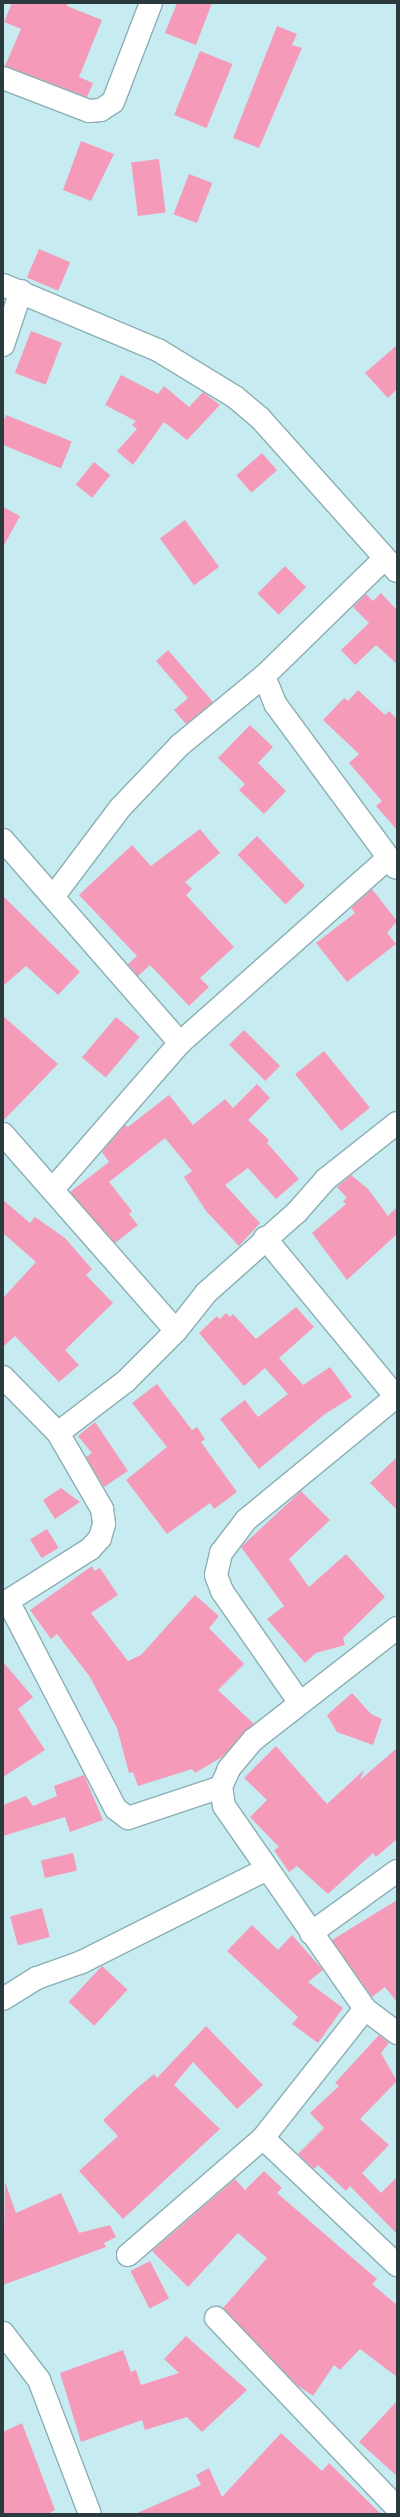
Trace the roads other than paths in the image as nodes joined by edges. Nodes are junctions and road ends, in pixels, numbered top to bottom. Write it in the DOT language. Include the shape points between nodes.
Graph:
graph roads {
  1 [pos="151,3"];
  2 [pos="3,78"];
  3 [pos="12,288"];
  4 [pos="3,345"];
  5 [pos="391,565"];
  6 [pos="264,676"];
  7 [pos="3,840"];
  8 [pos="392,864"];
  9 [pos="53,897"];
  10 [pos="180,1043"];
  11 [pos="397,1123"];
  12 [pos="3,1134"];
  13 [pos="53,1189"];
  14 [pos="265,1238"];
  15 [pos="176,1331"];
  16 [pos="3,1377"];
  17 [pos="397,1398"];
  18 [pos="58,1433"];
  19 [pos="6,1603"];
  20 [pos="397,1628"];
  21 [pos="300,1703"];
  22 [pos="221,1787"];
  23 [pos="267,1869"];
  24 [pos="397,1871"];
  25 [pos="311,1933"];
  26 [pos="3,1999"];
  27 [pos="365,2009"];
  28 [pos="397,2033"];
  29 [pos="263,2138"];
  30 [pos="128,2255"];
  31 [pos="397,2265"];
  32 [pos="216,2318"];
  33 [pos="3,2333"];
  34 [pos="397,2508"];
  35 [pos="90,2514"];
  1 -- 2 [label="street" via="112,102 101,110 88,111"];
  3 -- 4 [label="street"];
  3 -- 5 [label="street" via="158,350 235,397 260,418"];
  5 -- 6 [label="street"];
  6 -- 8 [label="street" via="276,706"];
  6 -- 9 [label="street" via="180,745 120,808"];
  7 -- 9 [label="street"];
  8 -- 10 [label="street"];
  9 -- 10 [label="street"];
  10 -- 13 [label="street"];
  11 -- 14 [label="street" via="326,1179 297,1212"];
  12 -- 13 [label="street"];
  13 -- 15 [label="street"];
  14 -- 15 [label="street" via="206,1293"];
  14 -- 17 [label="street"];
  15 -- 18 [label="street" via="126,1381"];
  16 -- 18 [label="street"];
  17 -- 21 [label="street" via="246,1520 221,1553 216,1575 222,1591"];
  18 -- 19 [label="street" via="102,1509 104,1524 100,1538 90,1549"];
  19 -- 22 [label="street" via="116,1810 128,1818"];
  20 -- 21 [label="street"];
  21 -- 22 [label="street" via="254,1740 229,1769"];
  22 -- 23 [label="street" via="224,1806"];
  23 -- 25 [label="street"];
  23 -- 26 [label="street" via="82,1962 37,1978"];
  24 -- 25 [label="street"];
  25 -- 27 [label="street"];
  27 -- 28 [label="street"];
  27 -- 29 [label="street"];
  29 -- 30 [label="street"];
  29 -- 31 [label="street"];
  32 -- 34 [label="street"];
  33 -- 35 [label="street" via="39,2380"];
}
